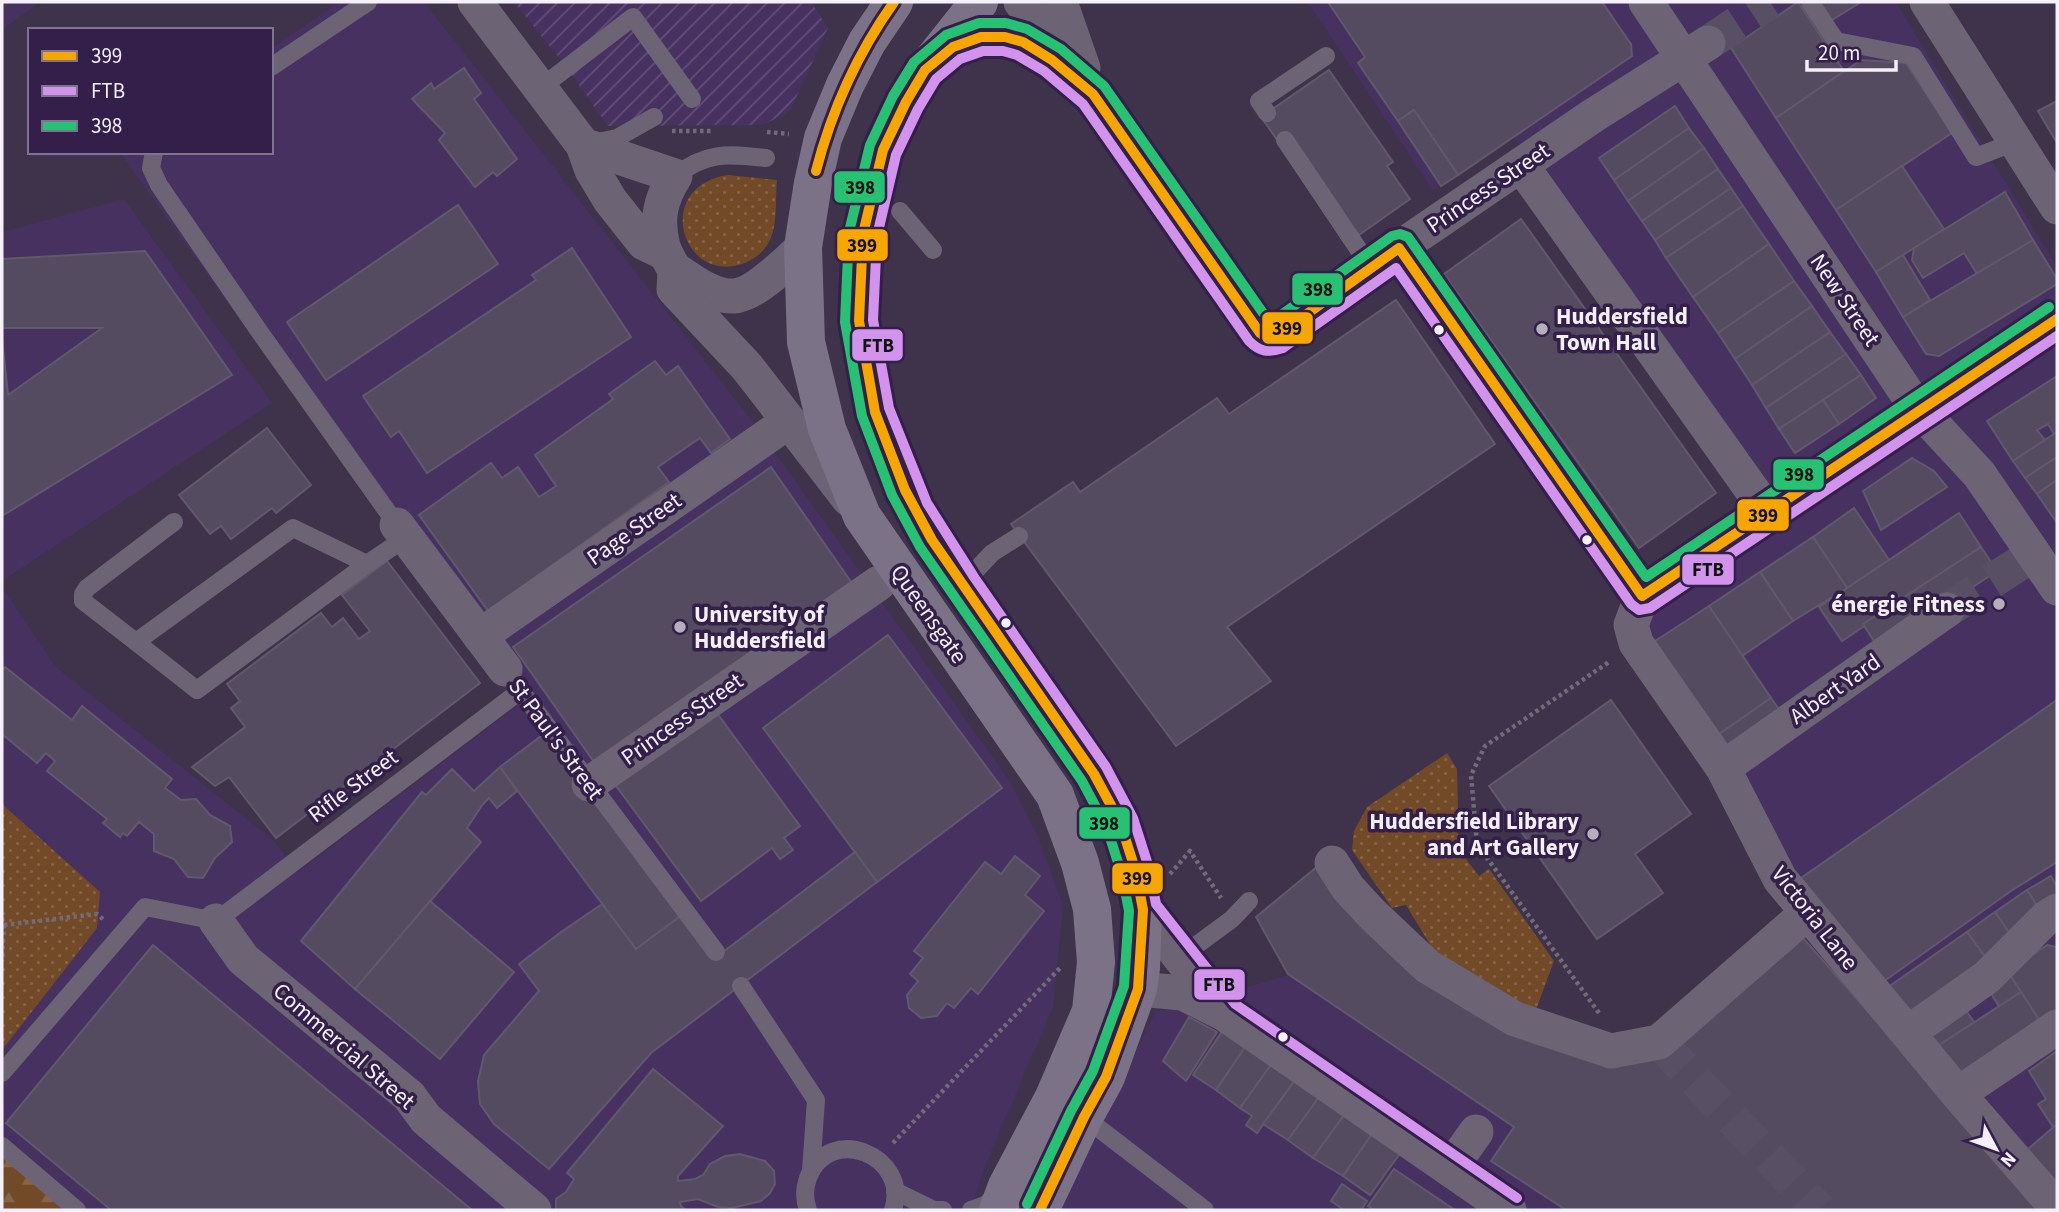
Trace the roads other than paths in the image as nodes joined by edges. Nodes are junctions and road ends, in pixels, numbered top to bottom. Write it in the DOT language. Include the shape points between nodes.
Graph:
graph roads {
  1 [pos="368,2"];
  2 [pos="475,2"];
  3 [pos="979,2"];
  4 [pos="1021,2"];
  5 [pos="1060,2"];
  6 [pos="1646,2"];
  7 [pos="1811,2"];
  8 [pos="1927,2"];
  9 [pos="884,7"];
  10 [pos="1696,51"];
  11 [pos="1326,55"];
  12 [pos="273,66"];
  13 [pos="925,70"];
  14 [pos="540,89"];
  15 [pos="1093,94"];
  16 [pos="692,99"];
  17 [pos="1267,113"];
  18 [pos="654,117"];
  19 [pos="1285,140"];
  20 [pos="2015,142"];
  21 [pos="154,154"];
  22 [pos="587,158"];
  23 [pos="766,158"];
  24 [pos="1521,165"];
  25 [pos="675,176"];
  26 [pos="2052,200"];
  27 [pos="900,211"];
  28 [pos="659,212"];
  29 [pos="803,247"];
  30 [pos="1399,248"];
  31 [pos="933,250"];
  32 [pos="670,261"];
  33 [pos="1371,268"];
  34 [pos="734,296"];
  35 [pos="2057,319"];
  36 [pos="747,367"];
  37 [pos="1918,410"];
  38 [pos="788,422"];
  39 [pos="1767,511"];
  40 [pos="862,516"];
  41 [pos="174,522"];
  42 [pos="402,531"];
  43 [pos="1019,536"];
  44 [pos="367,564"];
  45 [pos="879,583"];
  46 [pos="962,585"];
  47 [pos="2057,588"];
  48 [pos="1642,596"];
  49 [pos="1947,610"];
  50 [pos="480,636"];
  51 [pos="136,642"];
  52 [pos="512,680"];
  53 [pos="1723,768"];
  54 [pos="589,784"];
  55 [pos="1332,863"];
  56 [pos="1249,901"];
  57 [pos="1143,910"];
  58 [pos="1807,913"];
  59 [pos="216,921"];
  60 [pos="2054,922"];
  61 [pos="716,952"];
  62 [pos="1179,958"];
  63 [pos="741,986"];
  64 [pos="1138,989"];
  65 [pos="1225,1014"];
  66 [pos="2057,1027"];
  67 [pos="1908,1033"];
  68 [pos="2,1073"];
  69 [pos="1958,1094"];
  70 [pos="1084,1117"];
  71 [pos="1476,1132"];
  72 [pos="2,1146"];
  73 [pos="1450,1169"];
  74 [pos="811,1171"];
  75 [pos="895,1191"];
  76 [pos="1002,1198"];
  77 [pos="2057,1208"];
  78 [pos="76,1210"];
  79 [pos="534,1210"];
  80 [pos="808,1210"];
  81 [pos="893,1210"];
  82 [pos="943,1210"];
  83 [pos="971,1210"];
  84 [pos="1040,1210"];
  85 [pos="1205,1210"];
  86 [pos="1509,1210"];
  1 -- 12 [label="lane"];
  2 -- 14 [label="street"];
  3 -- 13 [label="highway, Queensgate"];
  4 -- 15 [label="street"];
  5 -- 15 [label="street"];
  6 -- 10 [label="street, New Street"];
  7 -- 20 [label="lane" via="1836,41 1913,56 1976,157"];
  8 -- 20 [label="street"];
  9 -- 29 [label="highway, Queensgate" via="823,138"];
  10 -- 24 [label="street, Princess Street"];
  10 -- 37 [label="street, New Street"];
  11 -- 17 [label="lane" via="1259,100"];
  13 -- 15 [label="street" via="953,47 981,37 1005,37 1052,60"];
  13 -- 46 [label="highway, Queensgate" via="883,150 863,234 859,321 875,412 905,490"];
  14 -- 16 [label="lane" via="633,17"];
  14 -- 22 [label="street"];
  15 -- 33 [label="street, Princess Street" via="1267,338"];
  18 -- 22 [label="lane"];
  19 -- 33 [label="lane"];
  20 -- 26 [label="street"];
  21 -- 42 [label="lane" via="151,168 159,185"];
  22 -- 25 [label="street"];
  22 -- 28 [label="street" via="619,194"];
  22 -- 32 [label="street" via="610,200 644,243"];
  23 -- 25 [label="lane" via="710,156"];
  24 -- 30 [label="street, Princess Street"];
  24 -- 39 [label="street"];
  25 -- 28 [label="street"];
  27 -- 31 [label="lane"];
  28 -- 32 [label="street" via="659,230"];
  29 -- 34 [label="street" via="760,285"];
  29 -- 40 [label="highway, Queensgate" via="806,342 827,429"];
  30 -- 33 [label="street, Princess Street"];
  30 -- 48 [label="street"];
  32 -- 34 [label="street" via="706,290"];
  32 -- 36 [label="street" via="674,289"];
  34 -- 36 [label="street"];
  35 -- 37 [label="street"];
  36 -- 38 [label="street"];
  37 -- 39 [label="street"];
  37 -- 47 [label="street, New Street" via="1979,474"];
  38 -- 40 [label="street"];
  38 -- 50 [label="street, Page Street"];
  39 -- 48 [label="street"];
  40 -- 76 [label="highway, Queensgate" via="1055,795 1092,909 1096,962 1091,1011 1054,1097"];
  41 -- 51 [label="lane" via="83,594 83,601"];
  42 -- 44 [label="lane"];
  42 -- 50 [label="street, St Paul's Street"];
  43 -- 46 [label="lane" via="992,553"];
  44 -- 51 [label="lane" via="293,528"];
  44 -- 51 [label="lane" via="197,690"];
  45 -- 54 [label="street, Princess Street"];
  46 -- 57 [label="highway, Queensgate" via="1094,774 1120,822"];
  48 -- 53 [label="street, Victoria Lane" via="1631,625 1636,643"];
  49 -- 53 [label="street, Albert Yard"];
  50 -- 52 [label="street, St Paul's Street"];
  52 -- 54 [label="lane, St Paul's Street"];
  52 -- 59 [label="lane, Rifle Street"];
  53 -- 58 [label="street, Victoria Lane" via="1780,879"];
  54 -- 61 [label="lane, St Paul's Street"];
  55 -- 58 [label="street" via="1348,888 1427,966 1515,1019 1611,1051 1659,1042"];
  56 -- 62 [label="lane"];
  57 -- 62 [label="street"];
  57 -- 64 [label="highway, Queensgate"];
  58 -- 67 [label="street, Victoria Lane"];
  59 -- 68 [label="lane" via="145,907"];
  59 -- 79 [label="street, Commercial Street" via="243,959 409,1096 426,1119"];
  60 -- 67 [label="street"];
  62 -- 65 [label="street"];
  63 -- 74 [label="lane" via="816,1100"];
  64 -- 65 [label="street" via="1183,993"];
  64 -- 70 [label="highway, Queensgate" via="1107,1077"];
  65 -- 73 [label="street"];
  66 -- 69 [label="street"];
  67 -- 69 [label="street, Victoria Lane"];
  69 -- 77 [label="street, Victoria Lane"];
  70 -- 84 [label="highway, Queensgate"];
  70 -- 85 [label="lane"];
  71 -- 73 [label="street"];
  72 -- 78 [label="lane"];
  73 -- 86 [label="street"];
  74 -- 75 [label="lane" via="834,1151 862,1150 885,1166"];
  74 -- 80 [label="lane" via="805,1186"];
  75 -- 81 [label="lane"];
  75 -- 82 [label="lane"];
  76 -- 83 [label="lane"];
}
